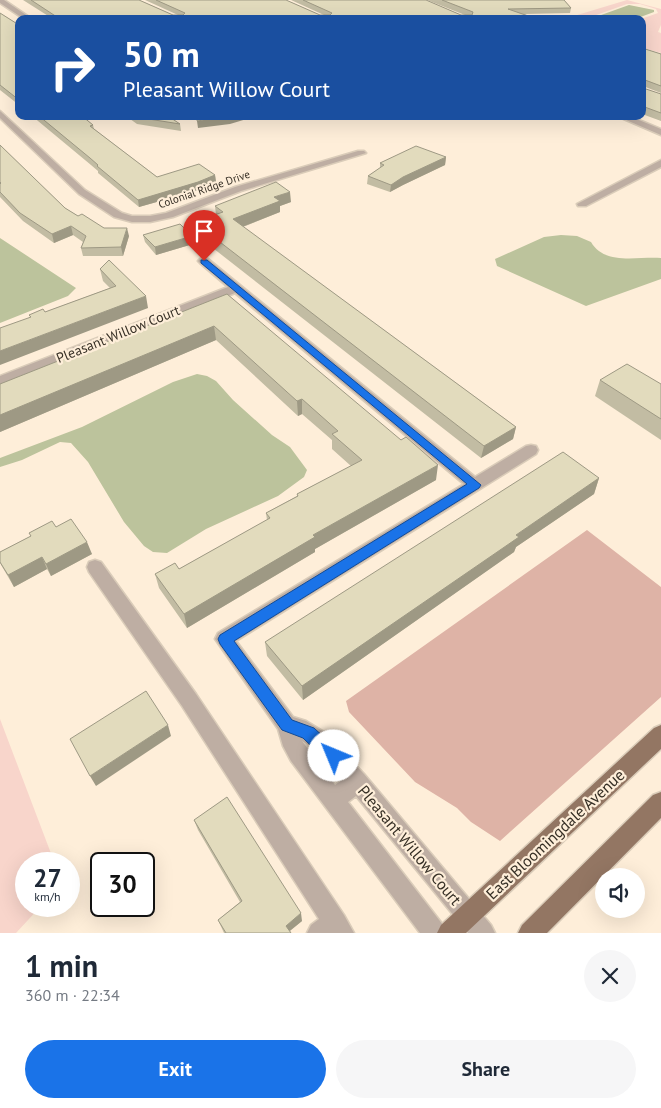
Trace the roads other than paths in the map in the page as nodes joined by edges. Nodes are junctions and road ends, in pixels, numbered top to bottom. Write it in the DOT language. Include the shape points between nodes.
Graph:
graph roads {
  1 [pos="0,0"];
  2 [pos="23,15"];
  3 [pos="0,113"];
  4 [pos="630,120"];
  5 [pos="661,132"];
  6 [pos="361,152"];
  7 [pos="661,163"];
  8 [pos="582,204"];
  9 [pos="204,261"];
  10 [pos="236,288"];
  11 [pos="0,381"];
  12 [pos="531,450"];
  13 [pos="475,485"];
  14 [pos="95,567"];
  15 [pos="287,725"];
  16 [pos="661,734"];
  17 [pos="357,780"];
  18 [pos="333,801"];
  19 [pos="661,803"];
  20 [pos="476,924"];
  21 [pos="332,930"];
  22 [pos="435,933"];
  23 [pos="450,933"];
  24 [pos="530,933"];
  1 -- 2 [label="street"];
  3 -- 6 [label="street, Colonial Ridge Drive" via="82,192 118,215 132,219 169,215 238,189"];
  4 -- 5 [label="street"];
  7 -- 8 [label="street"];
  9 -- 10 [label="street"];
  10 -- 11 [label="street, Pleasant Willow Court"];
  10 -- 13 [label="street"];
  12 -- 13 [label="street, Pleasant Willow Court"];
  13 -- 15 [label="street, Pleasant Willow Court" via="224,639"];
  14 -- 21 [label="street" via="189,700"];
  15 -- 17 [label="street, Pleasant Willow Court" via="299,728 316,740"];
  15 -- 18 [label="street, Pleasant Willow Court" via="293,746"];
  16 -- 20 [label="main road, East Bloomingdale Avenue"];
  17 -- 18 [label="street"];
  17 -- 20 [label="street, Pleasant Willow Court"];
  18 -- 22 [label="street, Pleasant Willow Court"];
  19 -- 24 [label="main road"];
  20 -- 23 [label="main road, East Bloomingdale Avenue"];
}
